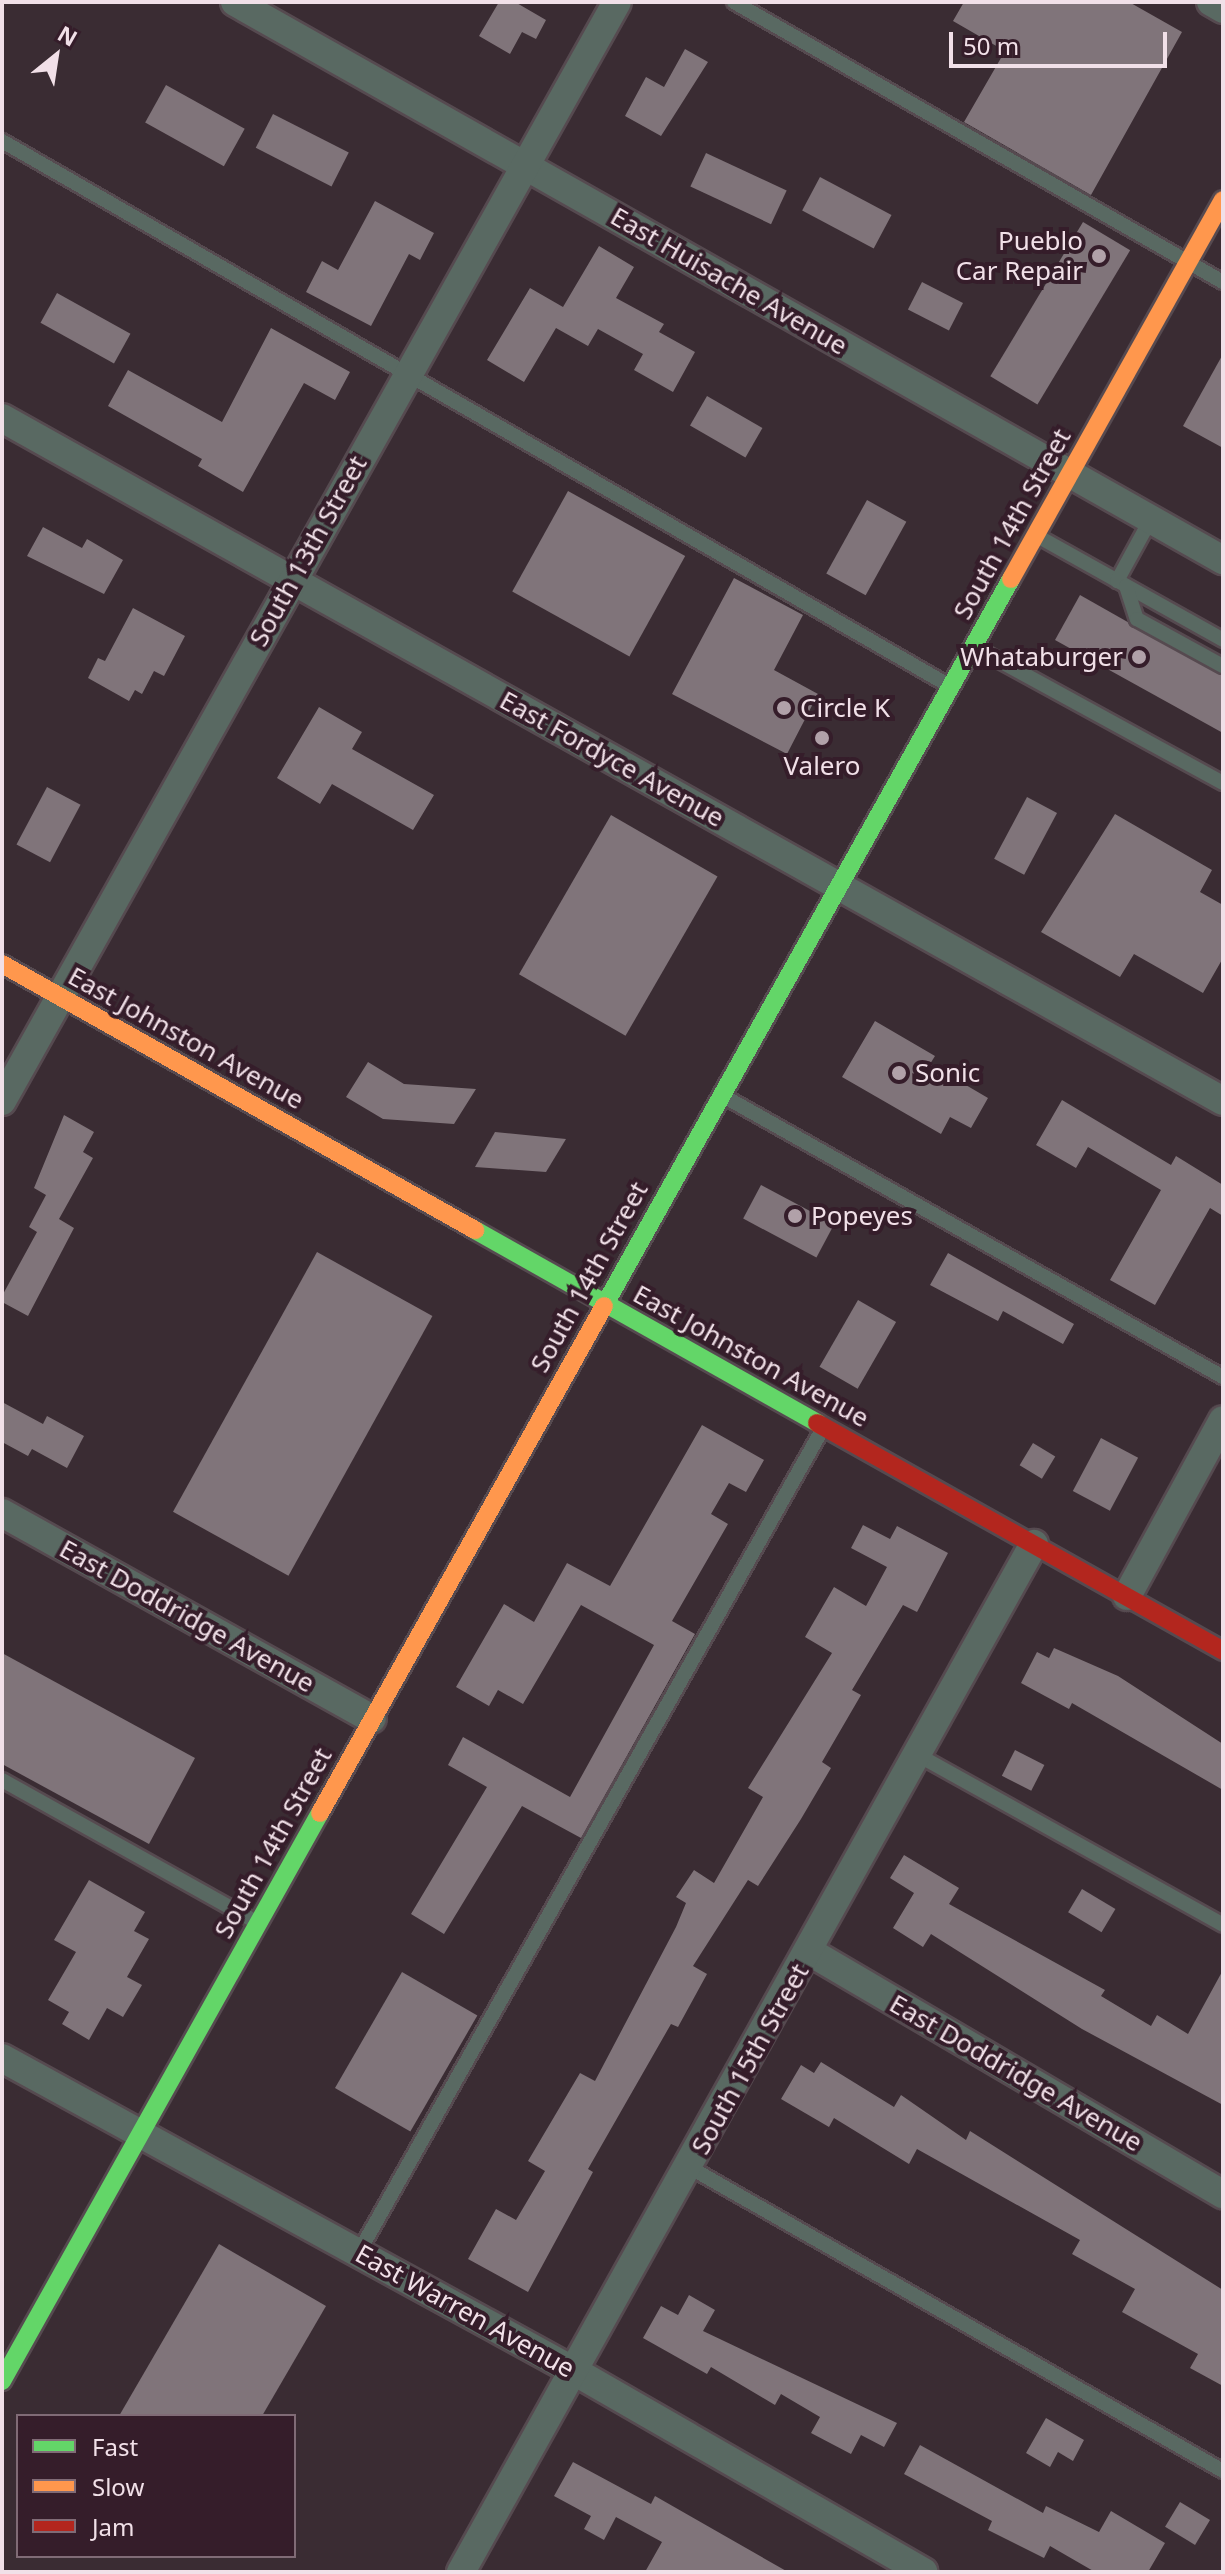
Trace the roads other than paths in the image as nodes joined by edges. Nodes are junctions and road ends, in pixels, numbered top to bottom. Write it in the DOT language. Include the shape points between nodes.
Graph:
graph roads {
  1 [pos="235,2"];
  2 [pos="617,2"];
  3 [pos="734,2"];
  4 [pos="1211,2"];
  5 [pos="1223,9"];
  6 [pos="2,141"];
  7 [pos="525,165"];
  8 [pos="1223,200"];
  9 [pos="1188,263"];
  10 [pos="1223,282"];
  11 [pos="408,374"];
  12 [pos="2,418"];
  13 [pos="1070,473"];
  14 [pos="1151,519"];
  15 [pos="1035,535"];
  16 [pos="1223,560"];
  17 [pos="291,581"];
  18 [pos="1121,583"];
  19 [pos="1223,640"];
  20 [pos="973,646"];
  21 [pos="1223,666"];
  22 [pos="952,686"];
  23 [pos="1223,783"];
  24 [pos="841,886"];
  25 [pos="2,964"];
  26 [pos="59,997"];
  27 [pos="722,1095"];
  28 [pos="2,1101"];
  29 [pos="1223,1101"];
  30 [pos="603,1303"];
  31 [pos="1223,1377"];
  32 [pos="1223,1420"];
  33 [pos="824,1426"];
  34 [pos="2,1513"];
  35 [pos="1034,1544"];
  36 [pos="1127,1596"];
  37 [pos="1223,1651"];
  38 [pos="372,1719"];
  39 [pos="918,1755"];
  40 [pos="2,1780"];
  41 [pos="259,1923"];
  42 [pos="1223,1925"];
  43 [pos="810,1952"];
  44 [pos="2,2058"];
  45 [pos="141,2133"];
  46 [pos="689,2167"];
  47 [pos="1223,2194"];
  48 [pos="359,2252"];
  49 [pos="2,2333"];
  50 [pos="22,2345"];
  51 [pos="574,2371"];
  52 [pos="2,2381"];
  53 [pos="1223,2471"];
  54 [pos="461,2572"];
  55 [pos="923,2572"];
  1 -- 7 [label="street, East Huisache Avenue"];
  2 -- 7 [label="street, South 13th Street"];
  3 -- 9 [label="lane"];
  4 -- 5 [label="street"];
  6 -- 11 [label="lane"];
  7 -- 11 [label="street, South 13th Street"];
  7 -- 13 [label="street, East Huisache Avenue"];
  8 -- 9 [label="main road, South 14th Street"];
  9 -- 10 [label="lane"];
  9 -- 13 [label="main road, South 14th Street"];
  11 -- 17 [label="street, South 13th Street"];
  11 -- 22 [label="lane"];
  12 -- 17 [label="street, East Fordyce Avenue"];
  13 -- 14 [label="street, East Huisache Avenue"];
  13 -- 15 [label="main road, South 14th Street"];
  14 -- 16 [label="street, East Huisache Avenue"];
  14 -- 18 [label="lane"];
  15 -- 18 [label="lane"];
  15 -- 20 [label="main road, South 14th Street"];
  17 -- 24 [label="street, East Fordyce Avenue"];
  17 -- 26 [label="street, South 13th Street"];
  18 -- 19 [label="lane"];
  18 -- 21 [label="lane" via="1137,619"];
  20 -- 22 [label="main road, South 14th Street"];
  20 -- 23 [label="lane"];
  22 -- 24 [label="main road, South 14th Street"];
  24 -- 27 [label="main road, South 14th Street"];
  24 -- 29 [label="street, East Fordyce Avenue"];
  25 -- 26 [label="main road, East Johnston Avenue"];
  26 -- 28 [label="street, South 13th Street"];
  26 -- 30 [label="main road, East Johnston Avenue"];
  27 -- 30 [label="main road, South 14th Street"];
  27 -- 31 [label="lane"];
  30 -- 33 [label="main road, East Johnston Avenue"];
  30 -- 38 [label="main road, South 14th Street"];
  32 -- 36 [label="street"];
  33 -- 35 [label="main road, East Johnston Avenue"];
  33 -- 48 [label="lane"];
  34 -- 38 [label="street, East Doddridge Avenue"];
  35 -- 36 [label="main road, East Johnston Avenue"];
  35 -- 39 [label="street, South 15th Street"];
  36 -- 37 [label="main road, East Johnston Avenue"];
  38 -- 41 [label="main road, South 14th Street"];
  39 -- 42 [label="lane"];
  39 -- 43 [label="street, South 15th Street"];
  40 -- 41 [label="lane"];
  41 -- 45 [label="main road, South 14th Street"];
  43 -- 46 [label="street, South 15th Street"];
  43 -- 47 [label="street, East Doddridge Avenue"];
  44 -- 45 [label="street, East Warren Avenue"];
  45 -- 48 [label="street, East Warren Avenue"];
  45 -- 50 [label="main road, South 14th Street"];
  46 -- 51 [label="street, South 15th Street"];
  46 -- 53 [label="lane"];
  48 -- 51 [label="street, East Warren Avenue"];
  49 -- 50 [label="lane"];
  50 -- 52 [label="main road, South 14th Street"];
  51 -- 54 [label="street, South 15th Street"];
  51 -- 55 [label="street, East Warren Avenue"];
}
